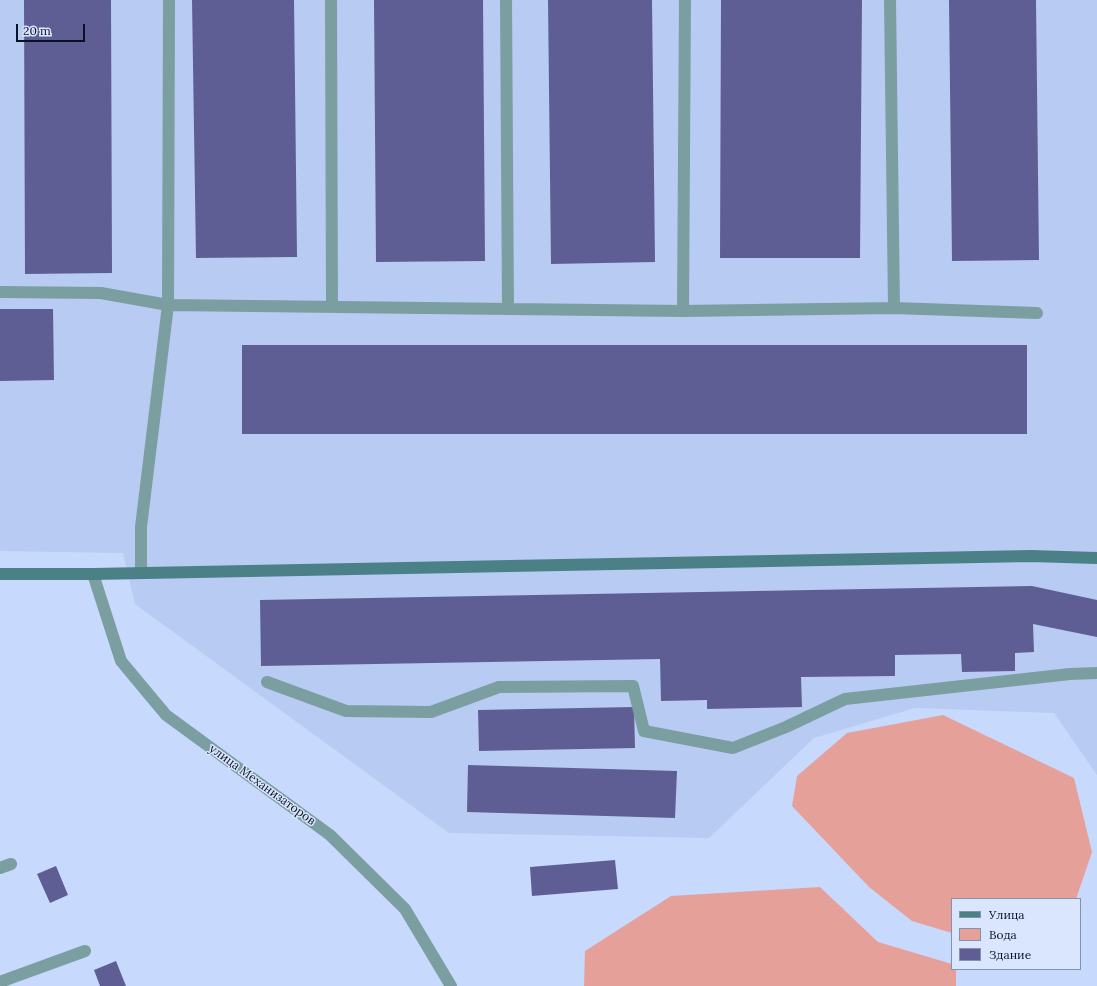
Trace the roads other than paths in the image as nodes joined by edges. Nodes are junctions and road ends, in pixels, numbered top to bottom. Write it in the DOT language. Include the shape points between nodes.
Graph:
graph roads {
  1 [pos="169,0"];
  2 [pos="331,0"];
  3 [pos="506,0"];
  4 [pos="685,0"];
  5 [pos="890,0"];
  6 [pos="0,292"];
  7 [pos="168,305"];
  8 [pos="332,306"];
  9 [pos="508,308"];
  10 [pos="894,308"];
  11 [pos="684,311"];
  12 [pos="1037,313"];
  13 [pos="1097,558"];
  14 [pos="142,573"];
  15 [pos="0,574"];
  16 [pos="93,574"];
  17 [pos="1097,673"];
  18 [pos="267,682"];
  19 [pos="85,952"];
  20 [pos="0,982"];
  21 [pos="451,986"];
  1 -- 7 [label="street"];
  2 -- 8 [label="street"];
  3 -- 9 [label="street"];
  4 -- 11 [label="street"];
  5 -- 10 [label="street"];
  6 -- 7 [label="street" via="102,293"];
  7 -- 8 [label="street"];
  7 -- 14 [label="street" via="141,527"];
  8 -- 9 [label="street"];
  9 -- 11 [label="street"];
  10 -- 11 [label="street"];
  10 -- 12 [label="street"];
  13 -- 14 [label="street" via="1031,556"];
  14 -- 16 [label="street"];
  15 -- 16 [label="street"];
  16 -- 21 [label="street, улица Механизаторов" via="121,661 166,715 330,835 405,909"];
  17 -- 18 [label="street" via="845,699 786,727 733,748 644,731 633,686 499,687 431,712 346,711"];
  19 -- 20 [label="street"];
}
